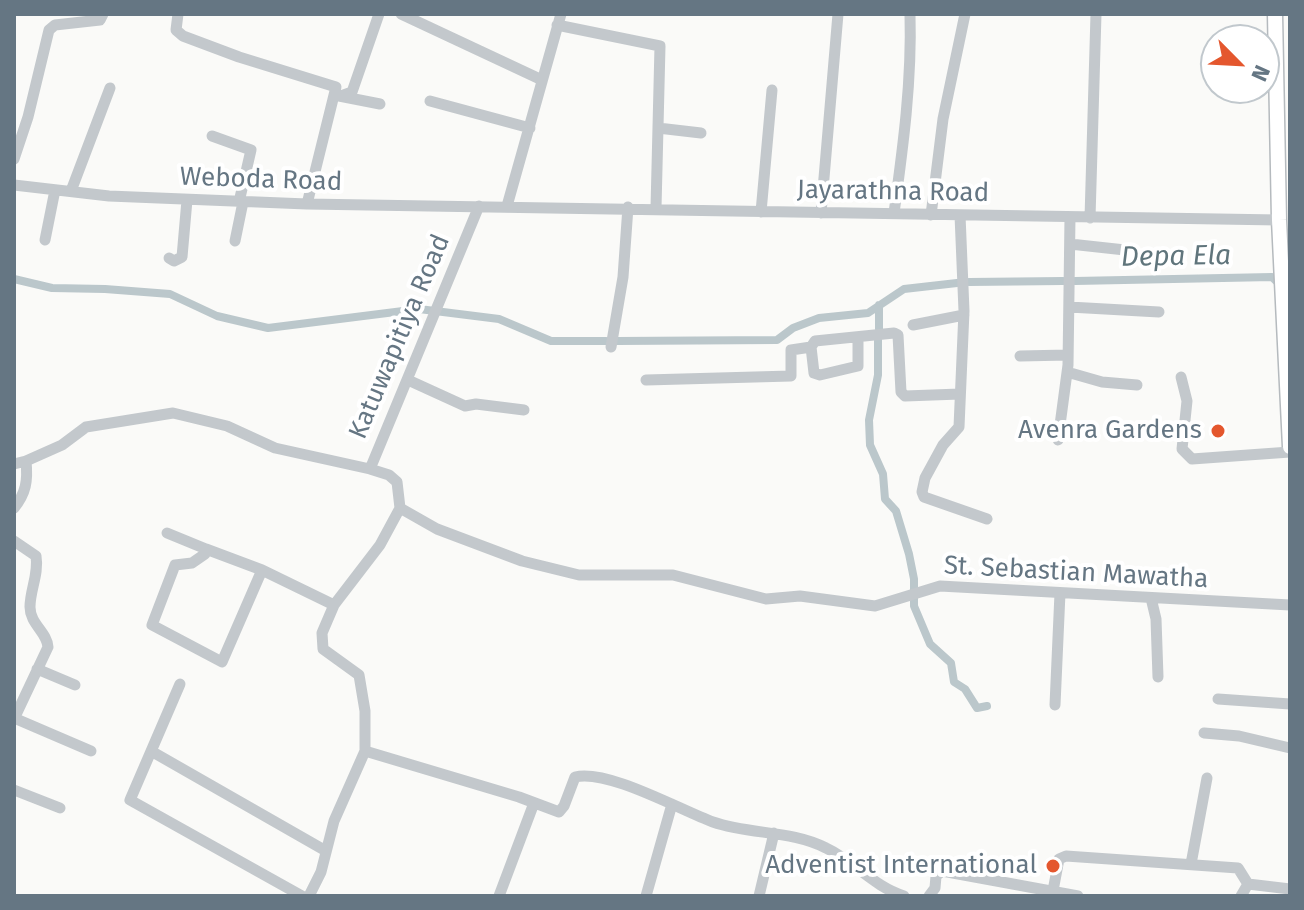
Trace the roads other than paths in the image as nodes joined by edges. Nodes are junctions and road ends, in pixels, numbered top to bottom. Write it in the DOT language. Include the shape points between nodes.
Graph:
graph roads {
  1 [pos="103,14"];
  2 [pos="178,14"];
  3 [pos="379,14"];
  4 [pos="401,14"];
  5 [pos="838,14"];
  6 [pos="910,14"];
  7 [pos="965,14"];
  8 [pos="1096,14"];
  9 [pos="1275,14"];
  10 [pos="559,20"];
  11 [pos="1284,66"];
  12 [pos="542,80"];
  13 [pos="110,88"];
  14 [pos="772,90"];
  15 [pos="337,96"];
  16 [pos="430,101"];
  17 [pos="380,104"];
  18 [pos="530,128"];
  19 [pos="658,128"];
  20 [pos="701,133"];
  21 [pos="212,136"];
  22 [pos="14,159"];
  23 [pos="14,185"];
  24 [pos="55,190"];
  25 [pos="71,191"];
  26 [pos="187,200"];
  27 [pos="1285,200"];
  28 [pos="241,202"];
  29 [pos="307,204"];
  30 [pos="479,206"];
  31 [pos="507,206"];
  32 [pos="628,207"];
  33 [pos="656,208"];
  34 [pos="761,212"];
  35 [pos="821,213"];
  36 [pos="894,213"];
  37 [pos="931,215"];
  38 [pos="960,215"];
  39 [pos="1070,217"];
  40 [pos="1090,218"];
  41 [pos="1279,220"];
  42 [pos="45,240"];
  43 [pos="235,241"];
  44 [pos="1070,244"];
  45 [pos="1125,250"];
  46 [pos="169,258"];
  47 [pos="1069,307"];
  48 [pos="1159,312"];
  49 [pos="964,315"];
  50 [pos="913,325"];
  51 [pos="1287,331"];
  52 [pos="858,337"];
  53 [pos="611,347"];
  54 [pos="811,347"];
  55 [pos="1068,355"];
  56 [pos="1020,356"];
  57 [pos="1288,365"];
  58 [pos="1067,372"];
  59 [pos="1181,377"];
  60 [pos="408,380"];
  61 [pos="646,380"];
  62 [pos="1137,385"];
  63 [pos="960,394"];
  64 [pos="524,410"];
  65 [pos="1290,414"];
  66 [pos="1290,437"];
  67 [pos="1058,440"];
  68 [pos="1290,449"];
  69 [pos="20,463"];
  70 [pos="370,469"];
  71 [pos="14,508"];
  72 [pos="400,508"];
  73 [pos="987,519"];
  74 [pos="167,533"];
  75 [pos="14,541"];
  76 [pos="206,549"];
  77 [pos="262,570"];
  78 [pos="1060,593"];
  79 [pos="1151,598"];
  80 [pos="334,605"];
  81 [pos="1290,605"];
  82 [pos="37,669"];
  83 [pos="1158,677"];
  84 [pos="180,684"];
  85 [pos="75,685"];
  86 [pos="1218,699"];
  87 [pos="1290,704"];
  88 [pos="1055,705"];
  89 [pos="14,718"];
  90 [pos="1204,733"];
  91 [pos="1290,748"];
  92 [pos="91,751"];
  93 [pos="151,751"];
  94 [pos="365,751"];
  95 [pos="1207,778"];
  96 [pos="14,790"];
  97 [pos="534,803"];
  98 [pos="672,804"];
  99 [pos="60,808"];
  100 [pos="774,833"];
  101 [pos="326,851"];
  102 [pos="1191,864"];
  103 [pos="995,883"];
  104 [pos="1248,884"];
  105 [pos="1290,889"];
  106 [pos="1052,894"];
  107 [pos="899,895"];
  108 [pos="302,896"];
  109 [pos="309,896"];
  110 [pos="499,896"];
  111 [pos="646,896"];
  112 [pos="759,896"];
  113 [pos="929,896"];
  114 [pos="993,896"];
  115 [pos="1078,896"];
  116 [pos="1241,896"];
  1 -- 22 [label="street" via="100,20 49,30"];
  2 -- 15 [label="street" via="176,30 183,36 336,87"];
  3 -- 15 [label="street" via="352,92"];
  4 -- 12 [label="street"];
  5 -- 35 [label="street"];
  6 -- 36 [label="street" via="906,125"];
  7 -- 37 [label="street" via="943,119"];
  8 -- 40 [label="street"];
  9 -- 11 [label="main road"];
  10 -- 12 [label="street"];
  10 -- 19 [label="street" via="660,46"];
  11 -- 27 [label="main road"];
  12 -- 18 [label="street"];
  13 -- 25 [label="street"];
  14 -- 34 [label="street"];
  15 -- 17 [label="street"];
  15 -- 29 [label="street"];
  16 -- 18 [label="street"];
  18 -- 31 [label="street"];
  19 -- 20 [label="street"];
  19 -- 33 [label="street"];
  21 -- 28 [label="street" via="251,150"];
  23 -- 24 [label="street, Weboda Road"];
  24 -- 25 [label="street, Weboda Road"];
  24 -- 42 [label="street"];
  25 -- 26 [label="street, Weboda Road"];
  26 -- 28 [label="street, Weboda Road"];
  26 -- 46 [label="street" via="182,257"];
  27 -- 41 [label="main road"];
  28 -- 29 [label="street, Weboda Road"];
  28 -- 43 [label="street"];
  29 -- 30 [label="street, Weboda Road"];
  30 -- 31 [label="street, Weboda Road"];
  30 -- 60 [label="street, Katuwapitiya Road"];
  31 -- 32 [label="street, Jayarathna Road"];
  32 -- 33 [label="street, Jayarathna Road"];
  32 -- 53 [label="street"];
  33 -- 34 [label="street, Jayarathna Road"];
  34 -- 35 [label="street, Jayarathna Road"];
  35 -- 36 [label="street, Jayarathna Road"];
  36 -- 37 [label="street, Jayarathna Road"];
  37 -- 38 [label="street, Jayarathna Road"];
  38 -- 39 [label="street, Jayarathna Road"];
  38 -- 49 [label="street"];
  39 -- 40 [label="street, Jayarathna Road"];
  39 -- 44 [label="street"];
  40 -- 41 [label="street, Jayarathna Road"];
  41 -- 51 [label="main road"];
  44 -- 45 [label="street"];
  44 -- 47 [label="street"];
  47 -- 48 [label="street"];
  47 -- 55 [label="street"];
  49 -- 50 [label="street"];
  49 -- 63 [label="street"];
  51 -- 57 [label="main road"];
  52 -- 54 [label="street" via="815,341"];
  52 -- 54 [label="street" via="858,366 820,375 814,373"];
  52 -- 63 [label="street" via="898,335 905,396"];
  54 -- 61 [label="street" via="791,350 791,376"];
  55 -- 56 [label="street"];
  55 -- 58 [label="street"];
  57 -- 65 [label="main road"];
  58 -- 62 [label="street"];
  58 -- 67 [label="street"];
  59 -- 68 [label="street" via="1187,401 1182,449 1192,459"];
  60 -- 64 [label="street" via="465,406"];
  60 -- 70 [label="street, Katuwapitiya Road"];
  63 -- 73 [label="street" via="959,427 943,445 922,492"];
  65 -- 66 [label="main road"];
  66 -- 68 [label="main road"];
  69 -- 70 [label="street" via="62,445 86,427 173,413 227,426 275,448"];
  69 -- 71 [label="street" via="28,480"];
  70 -- 72 [label="street, Katuwapitiya Road" via="397,482"];
  72 -- 78 [label="street, St. Sebastian Mawatha" via="437,529 522,561 579,575 673,575 766,599 800,596 875,606 940,586"];
  72 -- 80 [label="street" via="380,545"];
  74 -- 76 [label="street"];
  75 -- 82 [label="street" via="36,556 38,566 30,607 48,647"];
  76 -- 77 [label="street"];
  76 -- 77 [label="street" via="192,563 175,565 152,625 222,662"];
  77 -- 80 [label="street"];
  78 -- 79 [label="street, St. Sebastian Mawatha"];
  78 -- 88 [label="street"];
  79 -- 81 [label="street, St. Sebastian Mawatha"];
  79 -- 83 [label="street"];
  80 -- 94 [label="street" via="321,641 323,649 359,675"];
  82 -- 85 [label="street"];
  82 -- 89 [label="street"];
  84 -- 93 [label="street"];
  86 -- 87 [label="street"];
  89 -- 92 [label="street"];
  90 -- 91 [label="street"];
  93 -- 101 [label="street"];
  93 -- 108 [label="street" via="130,800"];
  94 -- 97 [label="street"];
  94 -- 101 [label="street"];
  95 -- 102 [label="street"];
  96 -- 99 [label="street"];
  97 -- 98 [label="street" via="559,812 575,777 582,775"];
  97 -- 110 [label="street"];
  98 -- 100 [label="street" via="716,823"];
  98 -- 111 [label="street"];
  100 -- 107 [label="street" via="829,849"];
  100 -- 112 [label="street"];
  101 -- 109 [label="street"];
  102 -- 104 [label="street" via="1238,868"];
  102 -- 106 [label="street" via="1066,856 1059,859"];
  103 -- 106 [label="street"];
  103 -- 113 [label="street" via="942,871"];
  103 -- 114 [label="street"];
  104 -- 105 [label="street"];
  104 -- 116 [label="street"];
  106 -- 115 [label="street"];
}
